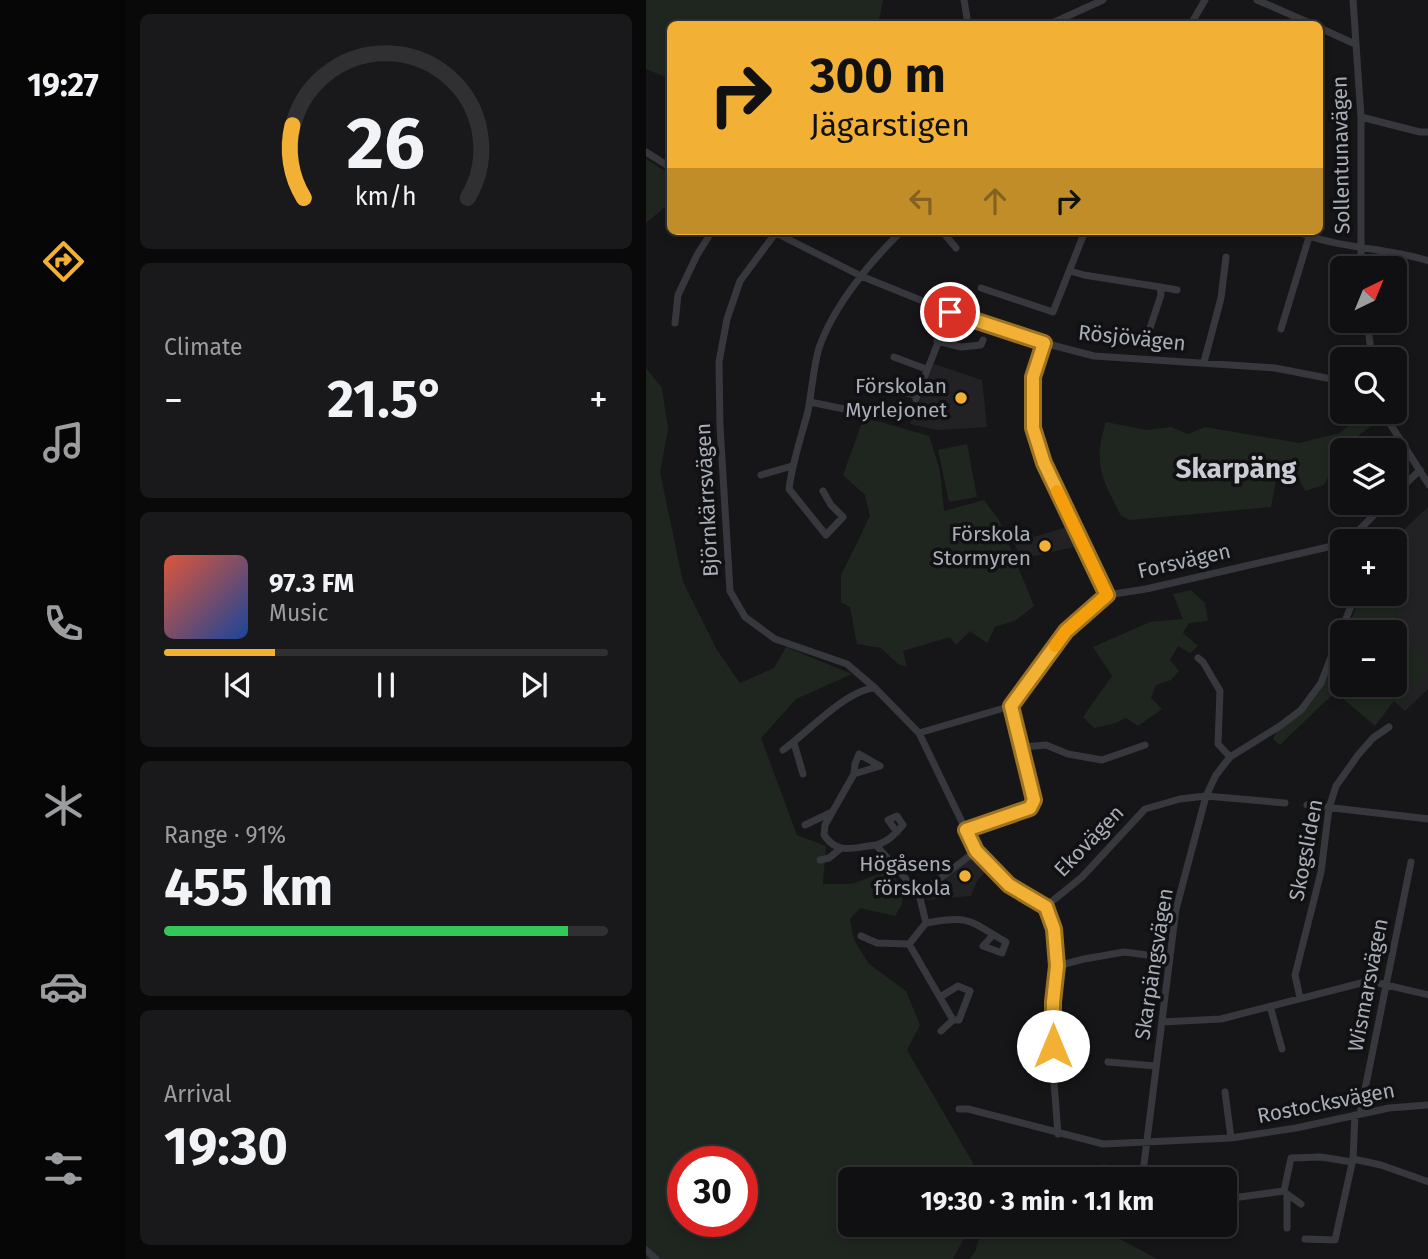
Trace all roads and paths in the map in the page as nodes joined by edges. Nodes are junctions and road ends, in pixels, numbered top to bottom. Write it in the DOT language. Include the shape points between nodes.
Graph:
graph roads {
  1 [pos="964,0"];
  2 [pos="1103,0"];
  3 [pos="1205,0"];
  4 [pos="1257,0"];
  5 [pos="1282,0"];
  6 [pos="1354,0"];
  7 [pos="1279,9"];
  8 [pos="967,21"];
  9 [pos="1057,21"];
  10 [pos="1193,21"];
  11 [pos="1305,21"];
  12 [pos="1323,29"];
  13 [pos="1355,44"];
  14 [pos="1361,117"];
  15 [pos="1428,132"];
  16 [pos="646,152"];
  17 [pos="667,165"];
  18 [pos="709,235"];
  19 [pos="773,235"];
  20 [pos="781,235"];
  21 [pos="898,235"];
  22 [pos="945,235"];
  23 [pos="1084,235"];
  24 [pos="1305,235"];
  25 [pos="1309,237"];
  26 [pos="1360,246"];
  27 [pos="956,248"];
  28 [pos="1360,256"];
  29 [pos="1226,257"];
  30 [pos="1428,261"];
  31 [pos="1070,271"];
  32 [pos="861,276"];
  33 [pos="1160,287"];
  34 [pos="981,288"];
  35 [pos="1177,290"];
  36 [pos="950,312"];
  37 [pos="675,323"];
  38 [pos="1281,329"];
  39 [pos="1149,331"];
  40 [pos="983,340"];
  41 [pos="937,341"];
  42 [pos="1044,343"];
  43 [pos="893,357"];
  44 [pos="1204,362"];
  45 [pos="927,369"];
  46 [pos="1330,379"];
  47 [pos="891,389"];
  48 [pos="809,402"];
  49 [pos="849,410"];
  50 [pos="1390,424"];
  51 [pos="792,466"];
  52 [pos="1420,471"];
  53 [pos="761,475"];
  54 [pos="1407,483"];
  55 [pos="1428,485"];
  56 [pos="823,491"];
  57 [pos="1374,515"];
  58 [pos="1362,529"];
  59 [pos="1330,546"];
  60 [pos="1107,595"];
  61 [pos="1351,606"];
  62 [pos="1198,658"];
  63 [pos="875,688"];
  64 [pos="1011,706"];
  65 [pos="1389,727"];
  66 [pos="919,733"];
  67 [pos="794,743"];
  68 [pos="1145,746"];
  69 [pos="1023,747"];
  70 [pos="783,750"];
  71 [pos="1230,757"];
  72 [pos="803,774"];
  73 [pos="854,774"];
  74 [pos="1207,796"];
  75 [pos="1285,803"];
  76 [pos="1307,805"];
  77 [pos="1329,808"];
  78 [pos="831,813"];
  79 [pos="1428,819"];
  80 [pos="805,825"];
  81 [pos="966,830"];
  82 [pos="897,832"];
  83 [pos="876,845"];
  84 [pos="840,849"];
  85 [pos="976,851"];
  86 [pos="820,860"];
  87 [pos="1411,862"];
  88 [pos="919,894"];
  89 [pos="1046,907"];
  90 [pos="926,923"];
  91 [pos="993,934"];
  92 [pos="861,936"];
  93 [pos="909,944"];
  94 [pos="1170,958"];
  95 [pos="1057,966"];
  96 [pos="1386,985"];
  97 [pos="1428,995"];
  98 [pos="940,998"];
  99 [pos="1300,998"];
  100 [pos="1270,1006"];
  101 [pos="953,1020"];
  102 [pos="1162,1022"];
  103 [pos="941,1031"];
  104 [pos="1282,1049"];
  105 [pos="1108,1062"];
  106 [pos="1156,1066"];
  107 [pos="1225,1091"];
  108 [pos="1428,1105"];
  109 [pos="959,1109"];
  110 [pos="1357,1115"];
  111 [pos="1058,1134"];
  112 [pos="1231,1138"];
  113 [pos="1146,1143"];
  114 [pos="1352,1160"];
  115 [pos="1143,1167"];
  116 [pos="1428,1182"];
  117 [pos="1285,1192"];
  118 [pos="1237,1199"];
  119 [pos="1301,1204"];
  120 [pos="1286,1228"];
  121 [pos="1305,1240"];
  122 [pos="646,1250"];
  123 [pos="656,1259"];
  1 -- 8 [label="street"];
  2 -- 9 [label="street"];
  3 -- 10 [label="street"];
  4 -- 7 [label="street"];
  5 -- 7 [label="street"];
  6 -- 13 [label="street, Sollentunavägen"];
  7 -- 11 [label="street"];
  12 -- 13 [label="street"];
  13 -- 14 [label="street, Sollentunavägen"];
  14 -- 15 [label="street"];
  14 -- 26 [label="street, Sollentunavägen"];
  16 -- 17 [label="street"];
  18 -- 37 [label="street" via="678,295"];
  19 -- 63 [label="street, Björnkärrsvägen" via="740,281 727,319 720,362 730,591 745,617 775,639 847,664"];
  20 -- 32 [label="street, Rösjövägen"];
  21 -- 32 [label="street"];
  22 -- 27 [label="street"];
  23 -- 31 [label="street"];
  24 -- 25 [label="street"];
  25 -- 26 [label="street"];
  25 -- 38 [label="street"];
  26 -- 28 [label="street, Sollentunavägen"];
  26 -- 30 [label="street"];
  29 -- 44 [label="street" via="1221,298"];
  31 -- 33 [label="street"];
  31 -- 34 [label="street" via="1053,312"];
  32 -- 36 [label="street, Rösjövägen"];
  32 -- 48 [label="street" via="819,348"];
  33 -- 35 [label="street"];
  33 -- 39 [label="street"];
  36 -- 41 [label="street"];
  36 -- 42 [label="street, Rösjövägen"];
  40 -- 41 [label="street" via="981,345 961,346"];
  41 -- 45 [label="street"];
  42 -- 44 [label="street, Rösjövägen" via="1094,356"];
  42 -- 60 [label="street" via="1033,377 1033,428 1044,463"];
  43 -- 45 [label="street"];
  44 -- 46 [label="street, Rösjövägen"];
  45 -- 47 [label="street" via="916,397"];
  48 -- 49 [label="street"];
  48 -- 51 [label="street"];
  50 -- 52 [label="street"];
  51 -- 53 [label="street"];
  51 -- 56 [label="street" via="789,489 826,535 843,517"];
  52 -- 54 [label="street"];
  52 -- 55 [label="street"];
  57 -- 58 [label="street, Forsvägen"];
  59 -- 60 [label="street, Forsvägen"];
  60 -- 64 [label="street" via="1066,631"];
  61 -- 71 [label="street, Skarpängsvägen" via="1314,695 1280,726"];
  62 -- 71 [label="street" via="1220,691 1218,744"];
  63 -- 66 [label="street, Björnkärrsvägen"];
  63 -- 67 [label="street" via="845,702"];
  64 -- 66 [label="street"];
  64 -- 69 [label="street"];
  65 -- 77 [label="street, Skogsliden" via="1347,767"];
  66 -- 81 [label="street, Björnkärrsvägen"];
  67 -- 70 [label="street"];
  67 -- 72 [label="street"];
  68 -- 69 [label="street" via="1102,760 1046,745"];
  69 -- 81 [label="street" via="1034,800 1030,808"];
  71 -- 74 [label="street, Skarpängsvägen"];
  73 -- 78 [label="street"];
  74 -- 75 [label="street, Ekovägen"];
  74 -- 89 [label="street, Ekovägen" via="1145,809 1082,877"];
  74 -- 94 [label="street, Skarpängsvägen" via="1176,909"];
  76 -- 77 [label="street"];
  77 -- 79 [label="street"];
  77 -- 99 [label="street, Skogsliden" via="1321,872 1295,975"];
  78 -- 80 [label="street"];
  78 -- 84 [label="street" via="823,832 831,846"];
  81 -- 85 [label="street, Björnkärrsvägen"];
  82 -- 83 [label="street"];
  83 -- 84 [label="street"];
  83 -- 88 [label="street"];
  84 -- 86 [label="street"];
  85 -- 88 [label="street"];
  85 -- 89 [label="street, Björnkärrsvägen" via="1009,885"];
  87 -- 96 [label="street, Wismarsvägen"];
  88 -- 90 [label="street"];
  89 -- 95 [label="street" via="1054,929"];
  90 -- 91 [label="street" via="956,918"];
  90 -- 93 [label="street"];
  92 -- 93 [label="street" via="877,943"];
  93 -- 98 [label="street"];
  94 -- 95 [label="street" via="1124,952"];
  94 -- 102 [label="street, Skarpängsvägen"];
  95 -- 111 [label="street" via="1053,1058"];
  96 -- 97 [label="street"];
  96 -- 99 [label="street" via="1355,983"];
  96 -- 110 [label="street, Wismarsvägen"];
  98 -- 101 [label="street"];
  98 -- 101 [label="street" via="958,986 970,991 959,1020"];
  99 -- 100 [label="street"];
  100 -- 102 [label="street" via="1221,1019"];
  100 -- 104 [label="street"];
  101 -- 103 [label="street"];
  102 -- 106 [label="street, Skarpängsvägen"];
  105 -- 106 [label="street, Skarpängsvägen"];
  106 -- 113 [label="street, Skarpängsvägen"];
  107 -- 112 [label="street, Rostocksvägen"];
  108 -- 110 [label="street, Rostocksvägen"];
  109 -- 111 [label="street, Rostocksvägen"];
  110 -- 112 [label="street, Rostocksvägen"];
  110 -- 114 [label="street, Wismarsvägen"];
  111 -- 113 [label="street, Rostocksvägen" via="1103,1144"];
  112 -- 113 [label="street, Rostocksvägen"];
  113 -- 115 [label="street, Skarpängsvägen"];
  114 -- 116 [label="street"];
  114 -- 117 [label="street" via="1291,1158"];
  114 -- 121 [label="street, Wismarsvägen" via="1335,1240"];
  117 -- 118 [label="street"];
  117 -- 119 [label="street"];
  117 -- 120 [label="street"];
  122 -- 123 [label="street"];
}
